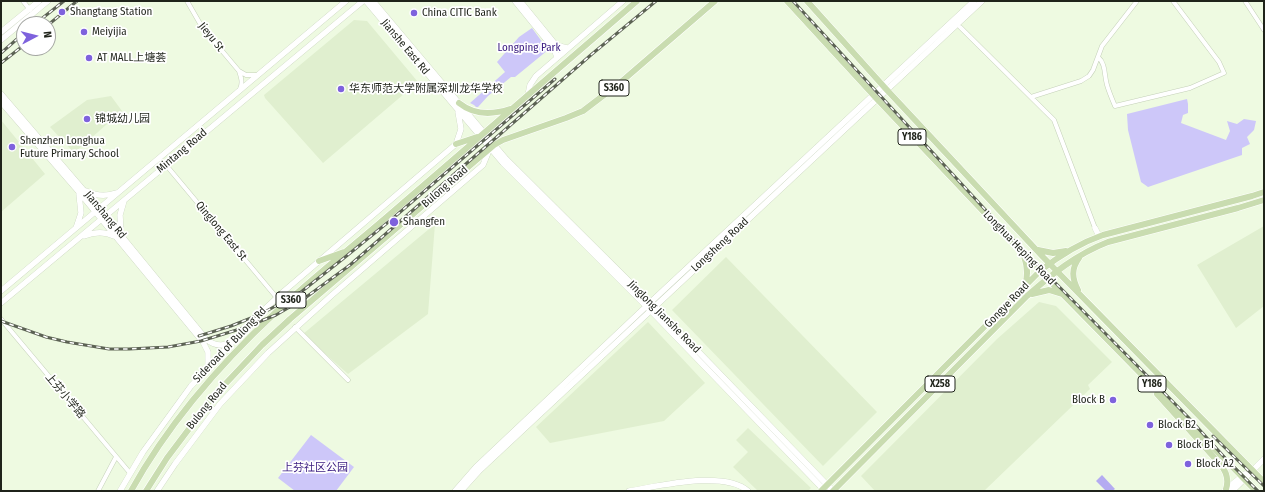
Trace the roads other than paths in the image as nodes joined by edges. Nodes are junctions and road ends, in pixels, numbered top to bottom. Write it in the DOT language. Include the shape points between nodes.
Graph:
graph roads {
  1 [pos="23,1"];
  2 [pos="39,1"];
  3 [pos="48,1"];
  4 [pos="187,1"];
  5 [pos="346,1"];
  6 [pos="365,1"];
  7 [pos="373,1"];
  8 [pos="515,1"];
  9 [pos="520,1"];
  10 [pos="623,1"];
  11 [pos="637,1"];
  12 [pos="715,1"];
  13 [pos="787,1"];
  14 [pos="807,1"];
  15 [pos="974,1"];
  16 [pos="982,1"];
  17 [pos="1137,1"];
  18 [pos="1173,1"];
  19 [pos="1245,1"];
  20 [pos="31,11"];
  21 [pos="958,26"];
  22 [pos="1264,30"];
  23 [pos="1,38"];
  24 [pos="567,48"];
  25 [pos="557,57"];
  26 [pos="1098,57"];
  27 [pos="239,71"];
  28 [pos="261,74"];
  29 [pos="885,88"];
  30 [pos="238,93"];
  31 [pos="1,94"];
  32 [pos="528,95"];
  33 [pos="1031,97"];
  34 [pos="875,98"];
  35 [pos="1,102"];
  36 [pos="458,107"];
  37 [pos="514,108"];
  38 [pos="482,135"];
  39 [pos="456,144"];
  40 [pos="492,146"];
  41 [pos="166,165"];
  42 [pos="80,190"];
  43 [pos="122,190"];
  44 [pos="1264,192"];
  45 [pos="127,198"];
  46 [pos="1264,200"];
  47 [pos="98,211"];
  48 [pos="103,218"];
  49 [pos="1095,228"];
  50 [pos="74,231"];
  51 [pos="1099,236"];
  52 [pos="80,237"];
  53 [pos="120,238"];
  54 [pos="1034,247"];
  55 [pos="1071,249"];
  56 [pos="348,251"];
  57 [pos="1022,252"];
  58 [pos="1085,252"];
  59 [pos="319,261"];
  60 [pos="1050,263"];
  61 [pos="1040,271"];
  62 [pos="1057,271"];
  63 [pos="1047,278"];
  64 [pos="1023,288"];
  65 [pos="1,291"];
  66 [pos="1062,294"];
  67 [pos="1081,295"];
  68 [pos="1027,296"];
  69 [pos="276,298"];
  70 [pos="1,303"];
  71 [pos="650,306"];
  72 [pos="1,319"];
  73 [pos="295,326"];
  74 [pos="205,340"];
  75 [pos="232,342"];
  76 [pos="208,368"];
  77 [pos="1146,378"];
  78 [pos="348,380"];
  79 [pos="116,457"];
  80 [pos="1264,460"];
  81 [pos="1252,470"];
  82 [pos="130,473"];
  83 [pos="1243,478"];
  84 [pos="1264,482"];
  85 [pos="824,489"];
  86 [pos="1227,490"];
  87 [pos="98,491"];
  88 [pos="120,491"];
  89 [pos="131,491"];
  90 [pos="146,491"];
  91 [pos="157,491"];
  92 [pos="454,491"];
  93 [pos="461,491"];
  94 [pos="629,491"];
  95 [pos="748,491"];
  96 [pos="833,491"];
  97 [pos="1256,491"];
  1 -- 20 [label="street"];
  2 -- 20 [label="main road"];
  3 -- 20 [label="main road"];
  4 -- 27 [label="street, Jieyu St" via="202,27"];
  5 -- 28 [label="main road, Mintang Road"];
  6 -- 36 [label="main road, Jianshe East Rd"];
  6 -- 41 [label="main road, Mintang Road"];
  7 -- 36 [label="main road, Jianshe East Rd"];
  8 -- 25 [label="main road"];
  9 -- 24 [label="main road" via="555,44"];
  10 -- 24 [label="main road"];
  11 -- 32 [label="main road, Bulong Road / S360"];
  12 -- 40 [label="main road, Bulong Road / S360" via="621,82 583,110"];
  13 -- 34 [label="main road, Longhua Heping Road / Y186"];
  14 -- 29 [label="main road, Longhua Heping Road / Y186"];
  15 -- 29 [label="main road, Longsheng Road"];
  16 -- 21 [label="main road, Longsheng Road"];
  17 -- 26 [label="street" via="1102,46"];
  18 -- 26 [label="street" via="1219,62 1224,73 1190,88 1115,106 1104,68"];
  19 -- 22 [label="street"];
  20 -- 23 [label="main road"];
  21 -- 29 [label="main road, Longsheng Road"];
  21 -- 33 [label="street"];
  24 -- 25 [label="main road"];
  25 -- 32 [label="main road" via="532,80"];
  26 -- 33 [label="street" via="1093,70 1085,79"];
  27 -- 28 [label="street" via="246,76"];
  27 -- 30 [label="street" via="242,84"];
  28 -- 30 [label="main road, Mintang Road"];
  29 -- 34 [label="main road, Longsheng Road"];
  29 -- 54 [label="main road, Longhua Heping Road / Y186"];
  30 -- 43 [label="main road, Mintang Road"];
  31 -- 42 [label="main road, Jianshang Rd"];
  32 -- 37 [label="main road, Bulong Road / S360"];
  33 -- 49 [label="street" via="1054,122"];
  34 -- 57 [label="main road, Longhua Heping Road / Y186"];
  34 -- 71 [label="main road, Longsheng Road"];
  35 -- 42 [label="main road, Jianshang Rd"];
  36 -- 37 [label="main road" via="481,113 501,112"];
  36 -- 38 [label="main road, Jianshe East Rd"];
  36 -- 39 [label="main road" via="461,129"];
  37 -- 38 [label="main road, Bulong Road / S360"];
  38 -- 39 [label="main road"];
  38 -- 40 [label="main road, Jianshe East Rd"];
  38 -- 56 [label="main road, Bulong Road / S360"];
  39 -- 59 [label="main road, Sideroad of Bulong Rd"];
  40 -- 71 [label="main road, Jinglong Jianshe Road" via="508,168"];
  40 -- 73 [label="main road" via="483,165"];
  40 -- 90 [label="main road, Bulong Road / S360" via="262,345 213,397 167,458"];
  41 -- 45 [label="main road, Mintang Road"];
  41 -- 69 [label="street, Qinglong East St"];
  42 -- 43 [label="main road" via="108,196"];
  42 -- 47 [label="main road, Jianshang Rd"];
  42 -- 50 [label="main road" via="81,213"];
  43 -- 47 [label="main road, Mintang Road"];
  44 -- 51 [label="main road, Gongye Road / X258"];
  45 -- 48 [label="main road, Mintang Road"];
  45 -- 53 [label="main road" via="120,215"];
  46 -- 58 [label="main road, Gongye Road / X258" via="1114,240"];
  47 -- 48 [label="main road, Jianshang Rd"];
  47 -- 50 [label="main road, Mintang Road"];
  48 -- 52 [label="main road, Mintang Road"];
  48 -- 53 [label="main road, Jianshang Rd"];
  49 -- 51 [label="main road"];
  50 -- 65 [label="main road, Mintang Road"];
  51 -- 55 [label="main road, Gongye Road / X258"];
  52 -- 53 [label="main road" via="102,232"];
  52 -- 70 [label="main road, Mintang Road"];
  53 -- 74 [label="main road, Jianshang Rd"];
  54 -- 55 [label="main road" via="1047,252"];
  54 -- 60 [label="main road, Longhua Heping Road / Y186"];
  55 -- 60 [label="main road, Gongye Road / X258"];
  56 -- 59 [label="main road"];
  56 -- 89 [label="main road, Bulong Road / S360" via="276,312 215,375 166,435"];
  57 -- 61 [label="main road, Longhua Heping Road / Y186"];
  57 -- 64 [label="main road" via="1027,274"];
  58 -- 62 [label="main road, Gongye Road / X258"];
  58 -- 67 [label="main road" via="1073,270 1074,280"];
  59 -- 69 [label="main road, Sideroad of Bulong Rd"];
  60 -- 61 [label="main road, Gongye Road / X258"];
  60 -- 62 [label="main road, Longhua Heping Road / Y186"];
  61 -- 63 [label="main road, Longhua Heping Road / Y186"];
  61 -- 64 [label="main road, Gongye Road / X258"];
  62 -- 63 [label="main road, Gongye Road / X258"];
  62 -- 67 [label="main road, Longhua Heping Road / Y186"];
  63 -- 66 [label="main road, Longhua Heping Road / Y186"];
  63 -- 68 [label="main road, Gongye Road / X258"];
  64 -- 85 [label="main road, Gongye Road / X258"];
  66 -- 68 [label="main road" via="1044,291"];
  66 -- 77 [label="main road, Longhua Heping Road / Y186"];
  67 -- 81 [label="main road, Longhua Heping Road / Y186"];
  68 -- 96 [label="main road, Gongye Road / X258"];
  69 -- 75 [label="main road, Sideroad of Bulong Rd"];
  71 -- 85 [label="main road, Jinglong Jianshe Road"];
  71 -- 92 [label="main road, Longsheng Road" via="476,467"];
  71 -- 93 [label="main road, Longsheng Road"];
  72 -- 79 [label="street, 上芬小学路"];
  73 -- 78 [label="street"];
  73 -- 91 [label="main road" via="220,404"];
  74 -- 75 [label="main road" via="219,345"];
  74 -- 76 [label="main road"];
  75 -- 76 [label="main road, Sideroad of Bulong Rd"];
  76 -- 82 [label="main road, Sideroad of Bulong Rd" via="178,404"];
  77 -- 83 [label="main road, Longhua Heping Road / Y186"];
  77 -- 86 [label="main road" via="1163,402 1224,469"];
  79 -- 82 [label="street, 上芬小学路"];
  79 -- 87 [label="street"];
  80 -- 81 [label="main road"];
  81 -- 83 [label="main road"];
  81 -- 84 [label="main road, Longhua Heping Road / Y186"];
  82 -- 88 [label="main road, Sideroad of Bulong Rd"];
  83 -- 86 [label="main road"];
  83 -- 97 [label="main road, Longhua Heping Road / Y186"];
  85 -- 96 [label="main road, Jinglong Jianshe Road"];
  94 -- 95 [label="main road" via="713,480 734,483"];
}
